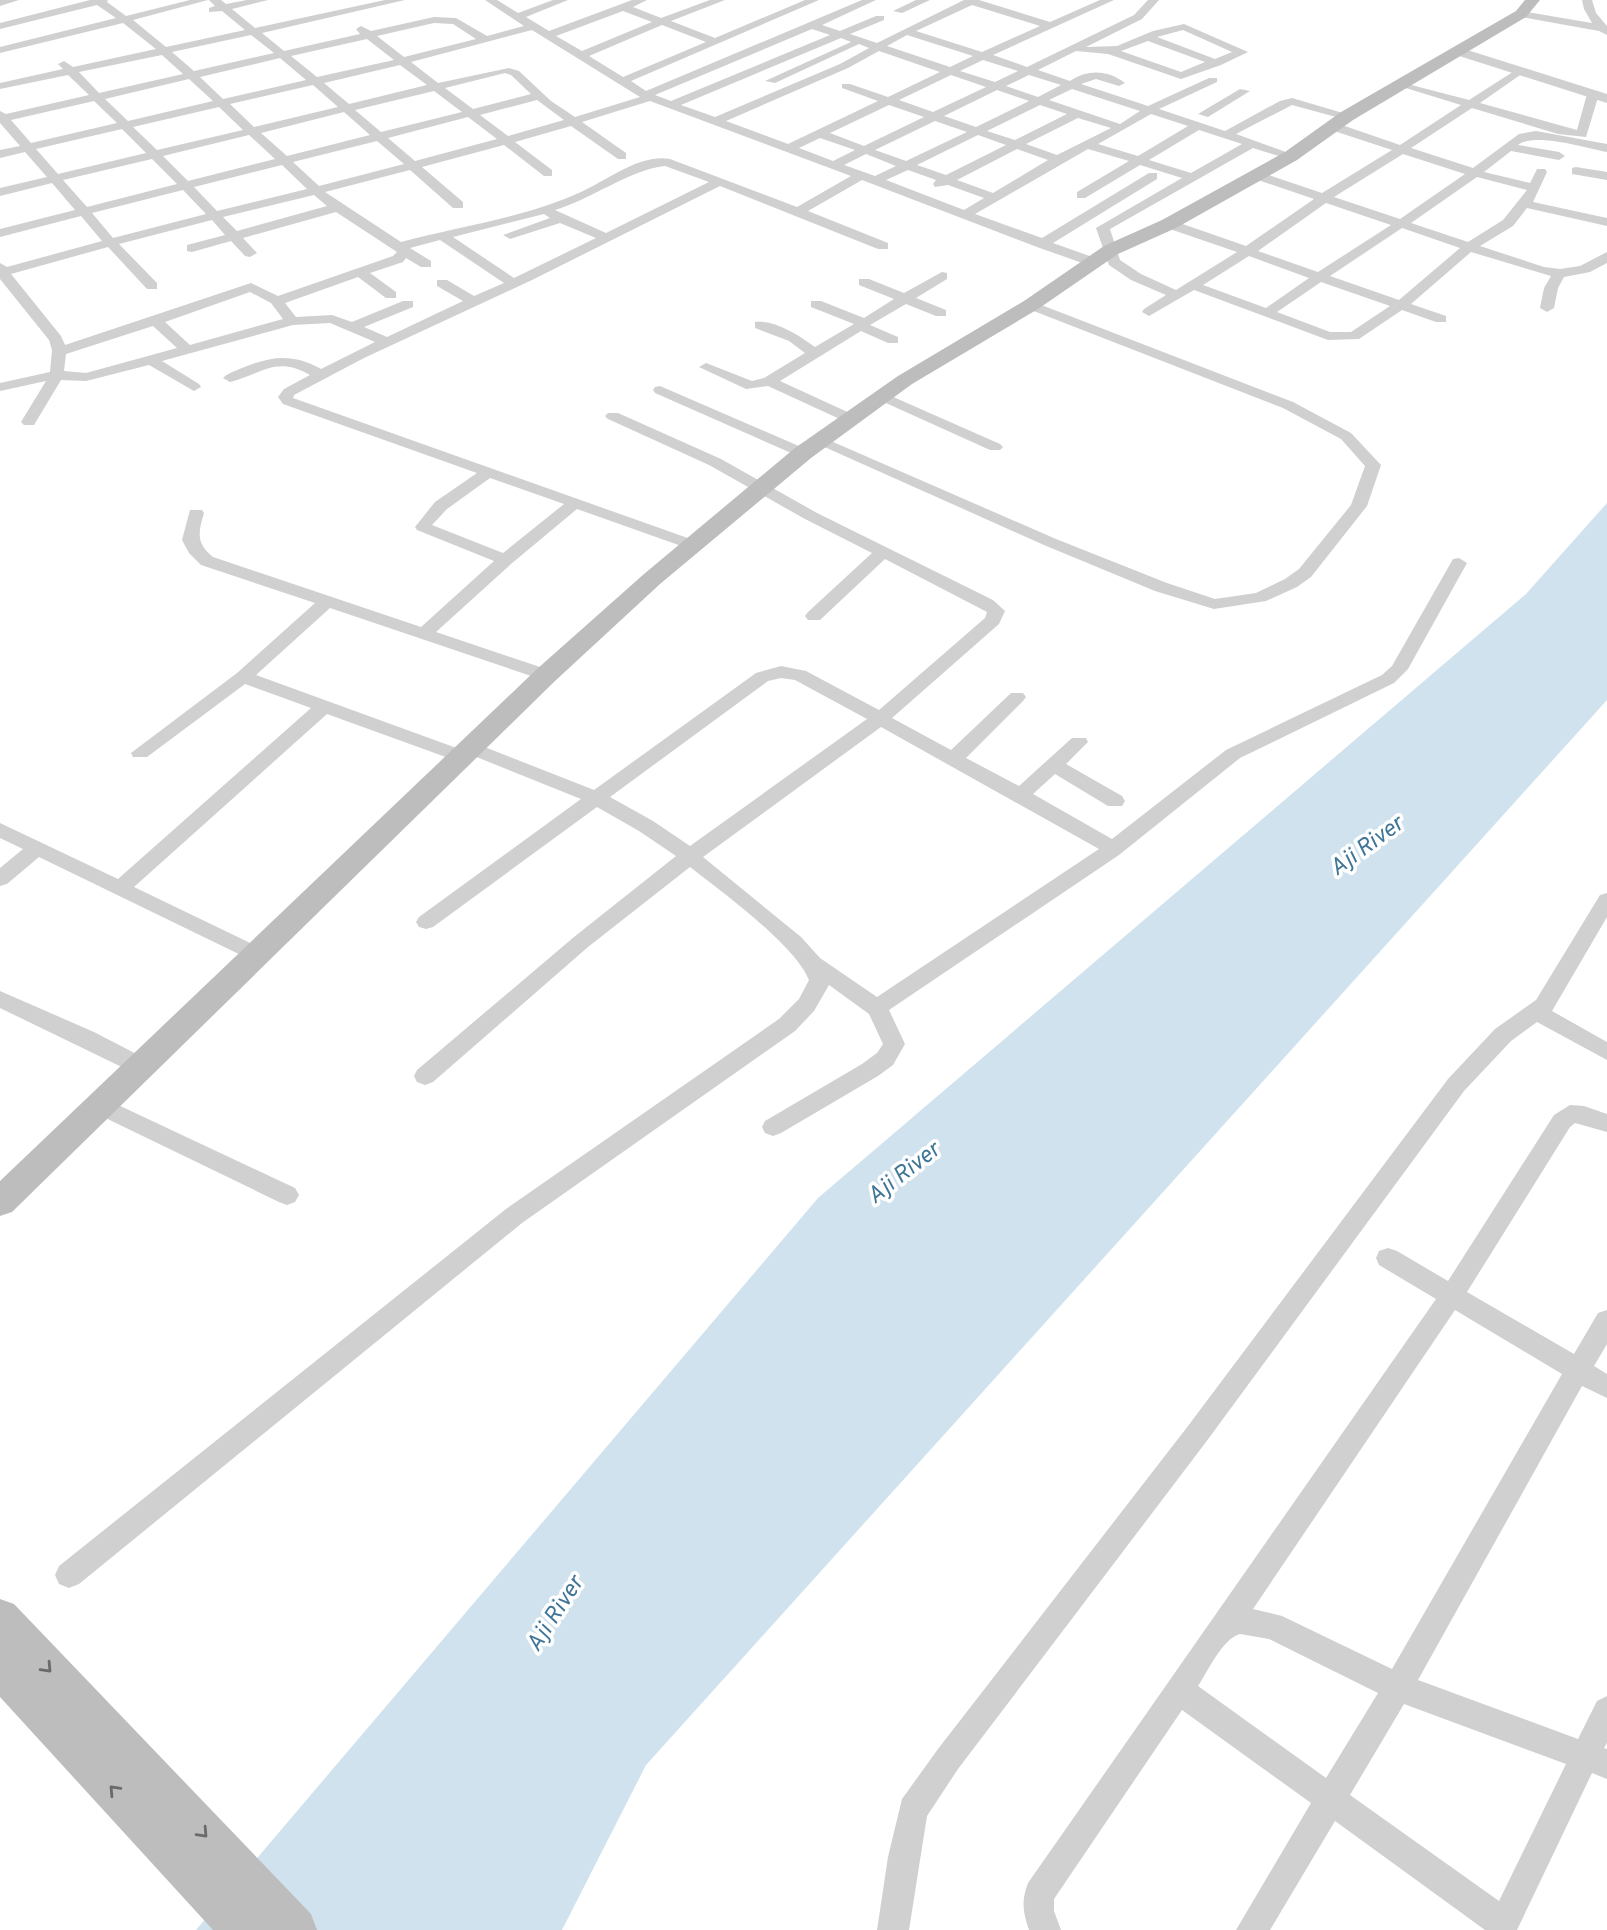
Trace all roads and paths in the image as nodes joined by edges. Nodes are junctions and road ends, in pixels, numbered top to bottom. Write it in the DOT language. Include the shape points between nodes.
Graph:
graph roads {
  1 [pos="14,0"];
  2 [pos="99,0"];
  3 [pos="203,0"];
  4 [pos="263,0"];
  5 [pos="327,0"];
  6 [pos="400,0"];
  7 [pos="490,0"];
  8 [pos="563,0"];
  9 [pos="640,0"];
  10 [pos="720,0"];
  11 [pos="772,0"];
  12 [pos="814,0"];
  13 [pos="871,0"];
  14 [pos="925,0"];
  15 [pos="1109,0"];
  16 [pos="1154,0"];
  17 [pos="1533,0"];
  18 [pos="1587,0"];
  19 [pos="972,1"];
  20 [pos="0,3"];
  21 [pos="218,4"];
  22 [pos="1076,5"];
  23 [pos="623,7"];
  24 [pos="795,8"];
  25 [pos="1089,9"];
  26 [pos="898,11"];
  27 [pos="341,12"];
  28 [pos="1521,14"];
  29 [pos="187,15"];
  30 [pos="516,17"];
  31 [pos="124,18"];
  32 [pos="830,18"];
  33 [pos="880,18"];
  34 [pos="660,22"];
  35 [pos="812,25"];
  36 [pos="0,26"];
  37 [pos="1051,26"];
  38 [pos="531,27"];
  39 [pos="906,31"];
  40 [pos="1605,31"];
  41 [pos="251,32"];
  42 [pos="738,32"];
  43 [pos="369,35"];
  44 [pos="838,35"];
  45 [pos="546,36"];
  46 [pos="149,38"];
  47 [pos="1150,38"];
  48 [pos="136,41"];
  49 [pos="486,41"];
  50 [pos="859,41"];
  51 [pos="716,42"];
  52 [pos="767,43"];
  53 [pos="880,47"];
  54 [pos="1076,48"];
  55 [pos="0,50"];
  56 [pos="164,51"];
  57 [pos="1109,51"];
  58 [pos="1458,51"];
  59 [pos="281,55"];
  60 [pos="580,56"];
  61 [pos="982,56"];
  62 [pos="400,61"];
  63 [pos="720,63"];
  64 [pos="1217,63"];
  65 [pos="70,70"];
  66 [pos="1032,70"];
  67 [pos="951,71"];
  68 [pos="1519,71"];
  69 [pos="0,74"];
  70 [pos="192,75"];
  71 [pos="761,80"];
  72 [pos="1213,80"];
  73 [pos="315,81"];
  74 [pos="620,82"];
  75 [pos="1119,83"];
  76 [pos="1400,83"];
  77 [pos="1073,84"];
  78 [pos="0,86"];
  79 [pos="434,86"];
  80 [pos="846,86"];
  81 [pos="998,87"];
  82 [pos="793,89"];
  83 [pos="1244,91"];
  84 [pos="539,96"];
  85 [pos="648,96"];
  86 [pos="1600,97"];
  87 [pos="97,98"];
  88 [pos="1040,100"];
  89 [pos="1165,100"];
  90 [pos="891,101"];
  91 [pos="1469,102"];
  92 [pos="221,103"];
  93 [pos="712,103"];
  94 [pos="670,105"];
  95 [pos="1178,105"];
  96 [pos="344,108"];
  97 [pos="1150,109"];
  98 [pos="1191,109"];
  99 [pos="470,113"];
  100 [pos="689,113"];
  101 [pos="1078,113"];
  102 [pos="935,117"];
  103 [pos="1,118"];
  104 [pos="1340,121"];
  105 [pos="574,122"];
  106 [pos="715,122"];
  107 [pos="1204,122"];
  108 [pos="124,126"];
  109 [pos="1239,127"];
  110 [pos="1121,128"];
  111 [pos="252,130"];
  112 [pos="976,131"];
  113 [pos="819,133"];
  114 [pos="1227,134"];
  115 [pos="379,138"];
  116 [pos="1582,139"];
  117 [pos="509,142"];
  118 [pos="1252,143"];
  119 [pos="1017,145"];
  120 [pos="1088,145"];
  121 [pos="29,147"];
  122 [pos="1509,147"];
  123 [pos="1607,148"];
  124 [pos="787,149"];
  125 [pos="1401,149"];
  126 [pos="864,151"];
  127 [pos="0,154"];
  128 [pos="153,155"];
  129 [pos="622,156"];
  130 [pos="1291,156"];
  131 [pos="1559,156"];
  132 [pos="1058,159"];
  133 [pos="286,160"];
  134 [pos="1141,160"];
  135 [pos="413,166"];
  136 [pos="832,166"];
  137 [pos="907,166"];
  138 [pos="1576,171"];
  139 [pos="1541,172"];
  140 [pos="548,173"];
  141 [pos="1474,173"];
  142 [pos="1256,175"];
  143 [pos="860,176"];
  144 [pos="1153,176"];
  145 [pos="1607,176"];
  146 [pos="1192,177"];
  147 [pos="55,179"];
  148 [pos="946,180"];
  149 [pos="875,181"];
  150 [pos="719,182"];
  151 [pos="187,185"];
  152 [pos="315,188"];
  153 [pos="1534,188"];
  154 [pos="0,192"];
  155 [pos="1081,195"];
  156 [pos="915,197"];
  157 [pos="993,197"];
  158 [pos="1325,197"];
  159 [pos="1525,204"];
  160 [pos="458,205"];
  161 [pos="338,207"];
  162 [pos="545,209"];
  163 [pos="85,211"];
  164 [pos="798,212"];
  165 [pos="216,215"];
  166 [pos="964,215"];
  167 [pos="560,219"];
  168 [pos="1607,222"];
  169 [pos="1169,224"];
  170 [pos="1401,224"];
  171 [pos="0,233"];
  172 [pos="440,235"];
  173 [pos="510,235"];
  174 [pos="235,237"];
  175 [pos="606,237"];
  176 [pos="110,242"];
  177 [pos="1042,244"];
  178 [pos="883,246"];
  179 [pos="1470,246"];
  180 [pos="192,248"];
  181 [pos="1096,248"];
  182 [pos="402,249"];
  183 [pos="1247,252"];
  184 [pos="250,253"];
  185 [pos="1607,256"];
  186 [pos="426,264"];
  187 [pos="1601,268"];
  188 [pos="1,271"];
  189 [pos="358,271"];
  190 [pos="234,273"];
  191 [pos="1559,274"];
  192 [pos="942,276"];
  193 [pos="1317,276"];
  194 [pos="864,282"];
  195 [pos="442,283"];
  196 [pos="513,283"];
  197 [pos="1192,285"];
  198 [pos="152,286"];
  199 [pos="251,287"];
  200 [pos="1045,294"];
  201 [pos="391,295"];
  202 [pos="1177,295"];
  203 [pos="905,299"];
  204 [pos="277,301"];
  205 [pos="474,302"];
  206 [pos="408,304"];
  207 [pos="816,304"];
  208 [pos="1401,304"];
  209 [pos="1548,308"];
  210 [pos="1149,312"];
  211 [pos="941,313"];
  212 [pos="1266,314"];
  213 [pos="1441,319"];
  214 [pos="155,321"];
  215 [pos="292,321"];
  216 [pos="862,324"];
  217 [pos="760,325"];
  218 [pos="353,327"];
  219 [pos="54,339"];
  220 [pos="893,340"];
  221 [pos="387,342"];
  222 [pos="188,350"];
  223 [pos="816,353"];
  224 [pos="152,361"];
  225 [pos="706,367"];
  226 [pos="55,374"];
  227 [pos="320,375"];
  228 [pos="230,378"];
  229 [pos="769,381"];
  230 [pos="0,387"];
  231 [pos="194,387"];
  232 [pos="660,390"];
  233 [pos="882,396"];
  234 [pos="613,416"];
  235 [pos="849,418"];
  236 [pos="29,422"];
  237 [pos="811,447"];
  238 [pos="995,447"];
  239 [pos="487,472"];
  240 [pos="763,488"];
  241 [pos="574,504"];
  242 [pos="196,513"];
  243 [pos="693,545"];
  244 [pos="883,552"];
  245 [pos="505,560"];
  246 [pos="1459,563"];
  247 [pos="328,601"];
  248 [pos="814,616"];
  249 [pos="423,635"];
  250 [pos="546,675"];
  251 [pos="243,677"];
  252 [pos="1017,697"];
  253 [pos="325,705"];
  254 [pos="881,718"];
  255 [pos="1079,742"];
  256 [pos="466,752"];
  257 [pos="140,753"];
  258 [pos="953,759"];
  259 [pos="1054,765"];
  260 [pos="1020,796"];
  261 [pos="593,798"];
  262 [pos="1115,801"];
  263 [pos="0,830"];
  264 [pos="36,849"];
  265 [pos="1112,850"];
  266 [pos="688,857"];
  267 [pos="0,879"];
  268 [pos="121,887"];
  269 [pos="1607,900"];
  270 [pos="426,922"];
  271 [pos="256,954"];
  272 [pos="813,963"];
  273 [pos="0,1000"];
  274 [pos="877,1008"];
  275 [pos="1538,1013"];
  276 [pos="1607,1052"];
  277 [pos="140,1066"];
  278 [pos="425,1076"];
  279 [pos="99,1105"];
  280 [pos="1607,1123"];
  281 [pos="773,1127"];
  282 [pos="287,1195"];
  283 [pos="0,1202"];
  284 [pos="1388,1258"];
  285 [pos="1452,1295"];
  286 [pos="1607,1321"];
  287 [pos="1577,1369"];
  288 [pos="1607,1387"];
  289 [pos="69,1575"];
  290 [pos="0,1618"];
  291 [pos="1226,1624"];
  292 [pos="0,1667"];
  293 [pos="1398,1687"];
  294 [pos="1179,1690"];
  295 [pos="1607,1711"];
  296 [pos="1596,1759"];
  297 [pos="1331,1800"];
  298 [pos="1502,1927"];
  299 [pos="243,1930"];
  300 [pos="295,1930"];
  301 [pos="893,1930"];
  302 [pos="1045,1930"];
  303 [pos="1252,1930"];
  1 -- 20 [label="street"];
  2 -- 31 [label="street"];
  2 -- 36 [label="street"];
  3 -- 31 [label="street"];
  4 -- 21 [label="street"];
  5 -- 27 [label="street"];
  6 -- 27 [label="street"];
  7 -- 30 [label="street"];
  8 -- 30 [label="street"];
  9 -- 23 [label="street"];
  10 -- 34 [label="street"];
  11 -- 24 [label="street"];
  12 -- 24 [label="street"];
  13 -- 32 [label="street"];
  14 -- 26 [label="street"];
  15 -- 25 [label="street"];
  16 -- 54 [label="street" via="1138,17"];
  17 -- 28 [label="main road"];
  18 -- 40 [label="street"];
  19 -- 37 [label="street"];
  19 -- 39 [label="street"];
  21 -- 29 [label="street"];
  21 -- 41 [label="street"];
  22 -- 25 [label="street"];
  23 -- 34 [label="street"];
  23 -- 45 [label="street"];
  24 -- 32 [label="street"];
  24 -- 42 [label="street"];
  25 -- 37 [label="street"];
  27 -- 41 [label="street"];
  27 -- 43 [label="street"];
  28 -- 40 [label="street"];
  28 -- 58 [label="main road"];
  30 -- 38 [label="street"];
  31 -- 46 [label="street"];
  31 -- 55 [label="street"];
  32 -- 35 [label="street"];
  33 -- 44 [label="street"];
  34 -- 51 [label="street"];
  34 -- 60 [label="street"];
  35 -- 44 [label="street"];
  35 -- 52 [label="street"];
  37 -- 61 [label="street"];
  38 -- 45 [label="street"];
  38 -- 49 [label="street"];
  39 -- 53 [label="street"];
  39 -- 61 [label="street"];
  41 -- 56 [label="street"];
  41 -- 59 [label="street"];
  42 -- 51 [label="street"];
  42 -- 52 [label="street"];
  43 -- 49 [label="street" via="446,20 465,26"];
  43 -- 59 [label="street"];
  43 -- 62 [label="street"];
  44 -- 50 [label="street"];
  44 -- 71 [label="street"];
  45 -- 60 [label="street"];
  46 -- 48 [label="street"];
  46 -- 56 [label="street"];
  47 -- 57 [label="street"];
  47 -- 64 [label="street"];
  47 -- 64 [label="street" via="1190,28 1242,52"];
  49 -- 62 [label="street"];
  50 -- 53 [label="street"];
  50 -- 71 [label="street"];
  51 -- 74 [label="street"];
  52 -- 63 [label="street"];
  53 -- 67 [label="street"];
  53 -- 82 [label="street"];
  54 -- 57 [label="street"];
  54 -- 66 [label="street"];
  56 -- 65 [label="street"];
  56 -- 70 [label="street"];
  57 -- 64 [label="street" via="1181,76"];
  58 -- 68 [label="street"];
  58 -- 76 [label="main road"];
  59 -- 70 [label="street"];
  59 -- 73 [label="street"];
  60 -- 74 [label="street"];
  61 -- 66 [label="street"];
  61 -- 67 [label="street"];
  62 -- 73 [label="street"];
  62 -- 79 [label="street"];
  63 -- 71 [label="street"];
  63 -- 85 [label="street"];
  65 -- 69 [label="street" via="66,58"];
  65 -- 78 [label="street"];
  65 -- 87 [label="street"];
  66 -- 77 [label="street"];
  66 -- 81 [label="street"];
  67 -- 81 [label="street"];
  67 -- 90 [label="street"];
  68 -- 86 [label="street"];
  68 -- 91 [label="street"];
  70 -- 87 [label="street"];
  70 -- 92 [label="street"];
  71 -- 82 [label="street"];
  71 -- 94 [label="street"];
  72 -- 89 [label="street"];
  73 -- 92 [label="street"];
  73 -- 96 [label="street"];
  74 -- 85 [label="street"];
  75 -- 77 [label="street" via="1090,74"];
  76 -- 91 [label="street"];
  76 -- 104 [label="main road"];
  77 -- 88 [label="street"];
  77 -- 97 [label="street"];
  79 -- 84 [label="street" via="511,71"];
  79 -- 96 [label="street"];
  79 -- 99 [label="street"];
  80 -- 90 [label="street"];
  81 -- 88 [label="street"];
  81 -- 102 [label="street"];
  82 -- 106 [label="street"];
  83 -- 107 [label="street"];
  84 -- 99 [label="street"];
  84 -- 105 [label="street"];
  85 -- 94 [label="street"];
  85 -- 105 [label="street"];
  86 -- 116 [label="street"];
  87 -- 103 [label="street"];
  87 -- 108 [label="street"];
  88 -- 101 [label="street"];
  88 -- 112 [label="street"];
  89 -- 95 [label="street"];
  89 -- 97 [label="street"];
  90 -- 102 [label="street"];
  90 -- 113 [label="street"];
  91 -- 116 [label="street"];
  91 -- 125 [label="street"];
  92 -- 108 [label="street"];
  92 -- 111 [label="street"];
  93 -- 100 [label="street"];
  94 -- 100 [label="street"];
  96 -- 111 [label="street"];
  96 -- 115 [label="street"];
  97 -- 107 [label="street"];
  97 -- 110 [label="street"];
  98 -- 107 [label="street"];
  99 -- 115 [label="street"];
  99 -- 117 [label="street"];
  100 -- 106 [label="street"];
  101 -- 110 [label="street"];
  101 -- 119 [label="street"];
  102 -- 112 [label="street"];
  102 -- 126 [label="street"];
  103 -- 121 [label="street"];
  104 -- 109 [label="street" via="1292,101"];
  104 -- 125 [label="street"];
  104 -- 130 [label="main road"];
  105 -- 117 [label="street"];
  105 -- 129 [label="street"];
  106 -- 124 [label="street"];
  107 -- 109 [label="street" via="1223,121"];
  107 -- 114 [label="street"];
  107 -- 134 [label="street"];
  108 -- 121 [label="street"];
  108 -- 128 [label="street"];
  109 -- 114 [label="street"];
  110 -- 120 [label="street"];
  111 -- 128 [label="street"];
  111 -- 133 [label="street"];
  112 -- 119 [label="street"];
  112 -- 137 [label="street"];
  113 -- 124 [label="street"];
  113 -- 126 [label="street"];
  114 -- 118 [label="street"];
  115 -- 133 [label="street"];
  115 -- 135 [label="street"];
  116 -- 122 [label="street" via="1536,135 1519,138"];
  116 -- 123 [label="street"];
  117 -- 135 [label="street"];
  117 -- 140 [label="street"];
  118 -- 130 [label="street"];
  118 -- 146 [label="street"];
  119 -- 132 [label="street"];
  119 -- 148 [label="street"];
  120 -- 132 [label="street"];
  120 -- 134 [label="street"];
  121 -- 127 [label="street"];
  121 -- 147 [label="street"];
  122 -- 131 [label="street"];
  122 -- 141 [label="street"];
  124 -- 136 [label="street"];
  125 -- 141 [label="street"];
  125 -- 158 [label="street"];
  126 -- 136 [label="street"];
  126 -- 137 [label="street"];
  128 -- 147 [label="street"];
  128 -- 151 [label="street"];
  130 -- 142 [label="main road"];
  132 -- 157 [label="street"];
  133 -- 151 [label="street"];
  133 -- 152 [label="street"];
  134 -- 146 [label="street"];
  134 -- 155 [label="street"];
  135 -- 152 [label="street"];
  135 -- 160 [label="street"];
  136 -- 143 [label="street"];
  137 -- 148 [label="street"];
  137 -- 149 [label="street"];
  138 -- 145 [label="street"];
  139 -- 153 [label="street"];
  141 -- 153 [label="street"];
  141 -- 170 [label="street"];
  142 -- 158 [label="street"];
  142 -- 169 [label="main road"];
  143 -- 149 [label="street"];
  143 -- 164 [label="street"];
  144 -- 177 [label="street"];
  146 -- 181 [label="street" via="1107,224"];
  147 -- 154 [label="street"];
  147 -- 163 [label="street"];
  148 -- 156 [label="street"];
  148 -- 157 [label="street"];
  149 -- 156 [label="street"];
  150 -- 162 [label="street" via="659,163"];
  150 -- 164 [label="street"];
  150 -- 175 [label="street"];
  151 -- 163 [label="street"];
  151 -- 165 [label="street"];
  152 -- 161 [label="street"];
  152 -- 165 [label="street"];
  153 -- 159 [label="street"];
  156 -- 166 [label="street"];
  157 -- 166 [label="street"];
  158 -- 170 [label="street"];
  158 -- 183 [label="street"];
  159 -- 168 [label="street"];
  159 -- 179 [label="street" via="1499,230"];
  161 -- 174 [label="street"];
  161 -- 182 [label="street"];
  162 -- 167 [label="street"];
  162 -- 172 [label="street"];
  163 -- 171 [label="street"];
  163 -- 176 [label="street"];
  164 -- 178 [label="street"];
  165 -- 174 [label="street"];
  165 -- 176 [label="street"];
  166 -- 177 [label="street"];
  167 -- 173 [label="street"];
  167 -- 175 [label="street"];
  169 -- 181 [label="main road"];
  169 -- 183 [label="street"];
  170 -- 179 [label="street"];
  170 -- 193 [label="street"];
  172 -- 182 [label="street"];
  172 -- 196 [label="street"];
  174 -- 180 [label="street"];
  174 -- 184 [label="street"];
  175 -- 196 [label="street"];
  176 -- 188 [label="street"];
  176 -- 198 [label="street"];
  177 -- 181 [label="street"];
  177 -- 181 [label="street"];
  179 -- 191 [label="street"];
  179 -- 208 [label="street"];
  181 -- 200 [label="main road"];
  181 -- 202 [label="street" via="1123,270"];
  182 -- 186 [label="street"];
  182 -- 189 [label="street" via="398,259"];
  183 -- 193 [label="street"];
  183 -- 197 [label="street"];
  185 -- 187 [label="street"];
  187 -- 191 [label="street"];
  188 -- 219 [label="street"];
  189 -- 201 [label="street"];
  189 -- 204 [label="street"];
  190 -- 199 [label="street"];
  191 -- 209 [label="street"];
  192 -- 203 [label="street"];
  193 -- 208 [label="street"];
  193 -- 212 [label="street"];
  194 -- 203 [label="street"];
  195 -- 205 [label="street"];
  196 -- 205 [label="street"];
  197 -- 202 [label="street"];
  197 -- 212 [label="street"];
  199 -- 204 [label="street"];
  199 -- 214 [label="street"];
  200 -- 233 [label="main road"];
  200 -- 237 [label="street" via="1289,405 1346,436 1373,465 1360,506 1322,555 1291,583 1260,597 1205,603"];
  202 -- 210 [label="street"];
  203 -- 211 [label="street"];
  203 -- 216 [label="street"];
  204 -- 215 [label="street"];
  205 -- 221 [label="street"];
  206 -- 218 [label="street"];
  207 -- 216 [label="street"];
  208 -- 212 [label="street" via="1354,336 1341,338"];
  208 -- 213 [label="street"];
  214 -- 219 [label="street"];
  214 -- 222 [label="street"];
  215 -- 218 [label="street" via="332,319"];
  215 -- 222 [label="street"];
  216 -- 220 [label="street"];
  216 -- 223 [label="street"];
  217 -- 223 [label="street"];
  218 -- 221 [label="street"];
  219 -- 226 [label="street" via="59,369"];
  221 -- 227 [label="street"];
  222 -- 224 [label="street"];
  223 -- 229 [label="street"];
  224 -- 226 [label="street" via="86,377"];
  224 -- 231 [label="street"];
  225 -- 229 [label="street" via="751,386"];
  226 -- 230 [label="street"];
  226 -- 236 [label="street" via="52,387"];
  227 -- 228 [label="street" via="302,363 283,359"];
  227 -- 239 [label="street" via="285,397"];
  229 -- 235 [label="street"];
  232 -- 237 [label="street"];
  233 -- 235 [label="main road"];
  233 -- 238 [label="street"];
  234 -- 240 [label="street"];
  235 -- 237 [label="main road"];
  237 -- 240 [label="main road"];
  239 -- 241 [label="street"];
  239 -- 245 [label="street" via="435,512 423,527"];
  240 -- 243 [label="main road"];
  240 -- 244 [label="street"];
  241 -- 243 [label="street"];
  241 -- 245 [label="street"];
  242 -- 247 [label="street" via="189,536 207,561"];
  243 -- 250 [label="main road"];
  244 -- 248 [label="street"];
  244 -- 254 [label="street" via="996,611 993,620"];
  245 -- 249 [label="street"];
  246 -- 265 [label="street" via="1399,669 1388,679 1233,754"];
  247 -- 249 [label="street"];
  247 -- 251 [label="street"];
  249 -- 250 [label="street"];
  250 -- 256 [label="main road"];
  251 -- 253 [label="street"];
  251 -- 257 [label="street"];
  252 -- 258 [label="street"];
  253 -- 256 [label="street"];
  253 -- 268 [label="street"];
  254 -- 258 [label="street"];
  254 -- 261 [label="street" via="800,675 762,677"];
  254 -- 266 [label="street"];
  255 -- 259 [label="street"];
  256 -- 261 [label="street" via="536,771"];
  256 -- 271 [label="main road"];
  258 -- 260 [label="street"];
  259 -- 260 [label="street"];
  259 -- 262 [label="street"];
  260 -- 265 [label="street"];
  261 -- 266 [label="street" via="648,828"];
  261 -- 270 [label="street"];
  263 -- 264 [label="street"];
  264 -- 267 [label="street"];
  264 -- 268 [label="street"];
  265 -- 274 [label="street"];
  266 -- 272 [label="street" via="794,942"];
  266 -- 278 [label="street"];
  268 -- 271 [label="street"];
  269 -- 275 [label="street"];
  271 -- 277 [label="main road"];
  272 -- 274 [label="street"];
  272 -- 289 [label="street" via="820,980 816,992 787,1025 514,1216"];
  273 -- 277 [label="street"];
  274 -- 281 [label="street" via="894,1044 885,1059"];
  275 -- 276 [label="street"];
  275 -- 301 [label="street" via="1503,1035 1456,1085 948,1759 913,1810"];
  277 -- 279 [label="main road"];
  279 -- 282 [label="street"];
  279 -- 283 [label="main road"];
  280 -- 285 [label="street" via="1570,1114 1562,1121"];
  284 -- 285 [label="street"];
  285 -- 287 [label="street"];
  285 -- 291 [label="street"];
  286 -- 287 [label="street"];
  287 -- 288 [label="street"];
  287 -- 293 [label="street"];
  290 -- 300 [label="main road, one-way"];
  291 -- 293 [label="street" via="1240,1620 1272,1626"];
  291 -- 294 [label="street"];
  299 -- 292 [label="main road, one-way"];
  293 -- 296 [label="street"];
  293 -- 297 [label="street"];
  294 -- 297 [label="street"];
  294 -- 302 [label="street" via="1039,1894 1038,1911"];
  295 -- 296 [label="street"];
  296 -- 298 [label="street"];
  297 -- 298 [label="street"];
  297 -- 303 [label="street"];
}
